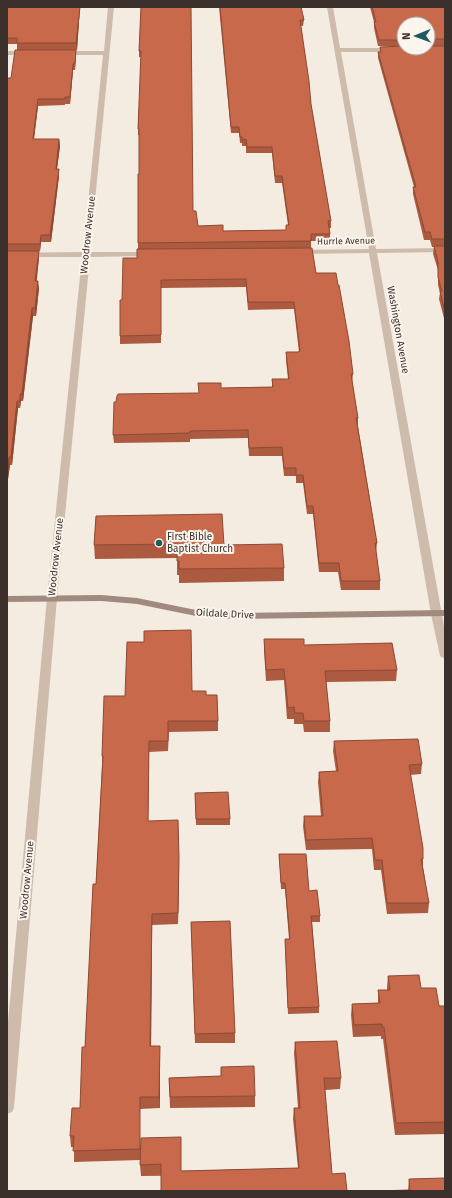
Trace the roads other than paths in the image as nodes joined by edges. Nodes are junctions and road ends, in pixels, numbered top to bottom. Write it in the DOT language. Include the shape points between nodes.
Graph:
graph roads {
  1 [pos="111,7"];
  2 [pos="330,7"];
  3 [pos="338,50"];
  4 [pos="396,50"];
  5 [pos="7,53"];
  6 [pos="38,53"];
  7 [pos="53,53"];
  8 [pos="107,53"];
  9 [pos="445,250"];
  10 [pos="373,251"];
  11 [pos="293,252"];
  12 [pos="158,253"];
  13 [pos="86,254"];
  14 [pos="7,255"];
  15 [pos="52,598"];
  16 [pos="7,599"];
  17 [pos="440,614"];
  18 [pos="445,656"];
  19 [pos="7,1108"];
  1 -- 8 [label="street, Woodrow Avenue"];
  2 -- 3 [label="street, Washington Avenue"];
  3 -- 4 [label="street"];
  3 -- 10 [label="street, Washington Avenue"];
  5 -- 6 [label="street"];
  7 -- 8 [label="street"];
  8 -- 13 [label="street, Woodrow Avenue"];
  9 -- 10 [label="street, Hurrle Avenue"];
  10 -- 11 [label="street, Hurrle Avenue"];
  10 -- 17 [label="street, Washington Avenue"];
  12 -- 13 [label="street"];
  13 -- 14 [label="street"];
  13 -- 15 [label="street, Woodrow Avenue"];
  15 -- 16 [label="street, Oildale Drive"];
  15 -- 17 [label="street, Oildale Drive" via="137,601 196,613 231,616"];
  15 -- 19 [label="street, Woodrow Avenue"];
  17 -- 18 [label="street, Washington Avenue"];
}
